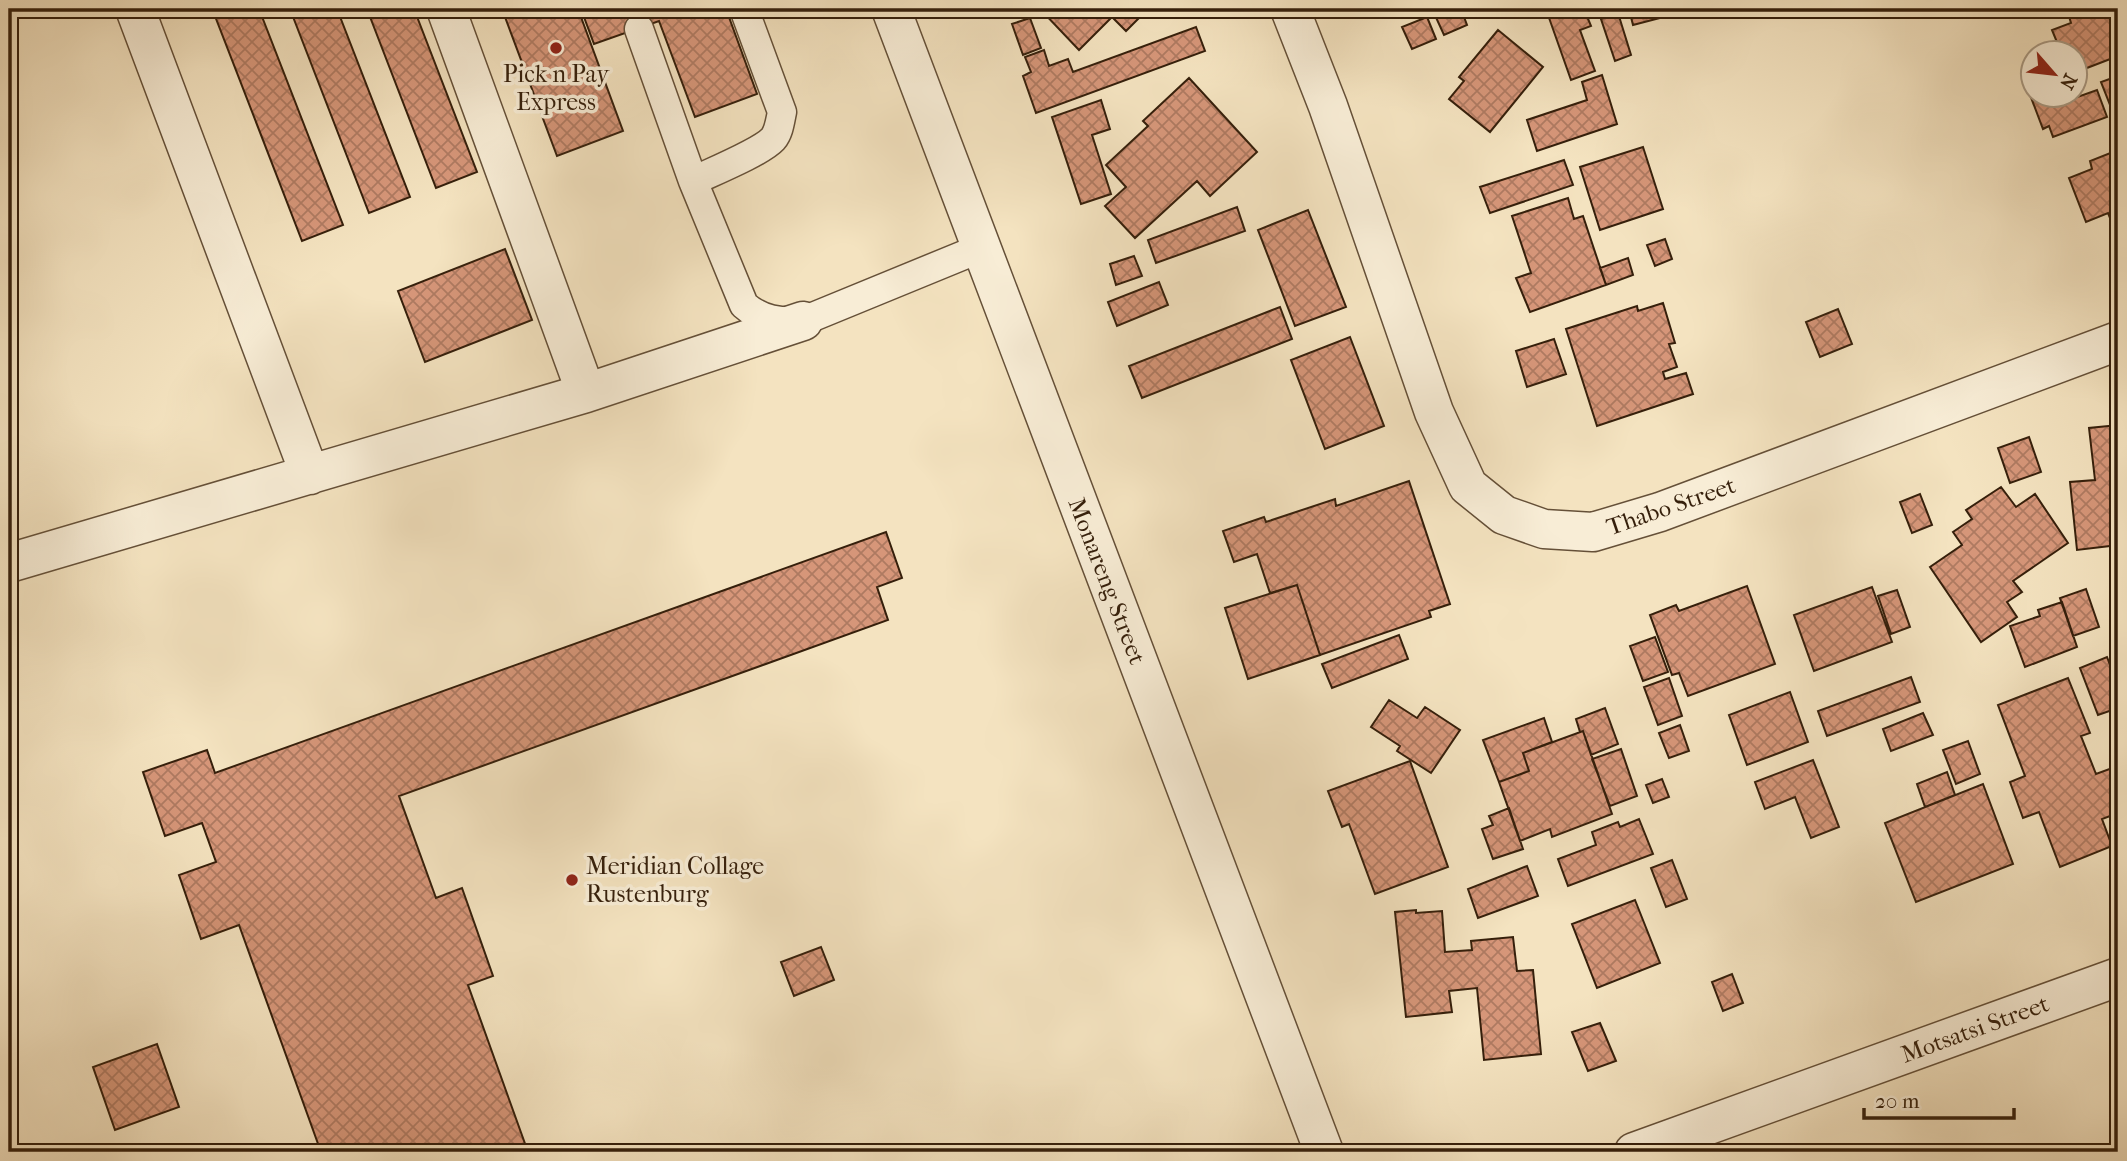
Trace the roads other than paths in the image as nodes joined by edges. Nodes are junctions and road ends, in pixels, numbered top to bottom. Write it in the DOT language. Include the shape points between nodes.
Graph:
graph roads {
  1 [pos="135,9"];
  2 [pos="446,9"];
  3 [pos="744,9"];
  4 [pos="891,9"];
  5 [pos="1290,9"];
  6 [pos="639,29"];
  7 [pos="693,181"];
  8 [pos="981,248"];
  9 [pos="803,321"];
  10 [pos="2118,341"];
  11 [pos="586,393"];
  12 [pos="310,475"];
  13 [pos="9,563"];
  14 [pos="2118,976"];
  15 [pos="1324,1152"];
  16 [pos="1634,1152"];
  1 -- 12 [label="street"];
  2 -- 11 [label="street"];
  3 -- 7 [label="lane" via="782,112 779,126 774,138 758,149"];
  4 -- 8 [label="street, Monareng Street"];
  5 -- 10 [label="street, Thabo Street" via="1434,412 1468,486 1504,515 1544,529 1593,532 1660,512"];
  6 -- 7 [label="lane"];
  7 -- 9 [label="lane" via="744,304 770,320"];
  8 -- 9 [label="lane"];
  8 -- 15 [label="street, Monareng Street"];
  9 -- 11 [label="street"];
  11 -- 12 [label="street"];
  12 -- 13 [label="street"];
  14 -- 16 [label="street, Motsatsi Street"];
}
